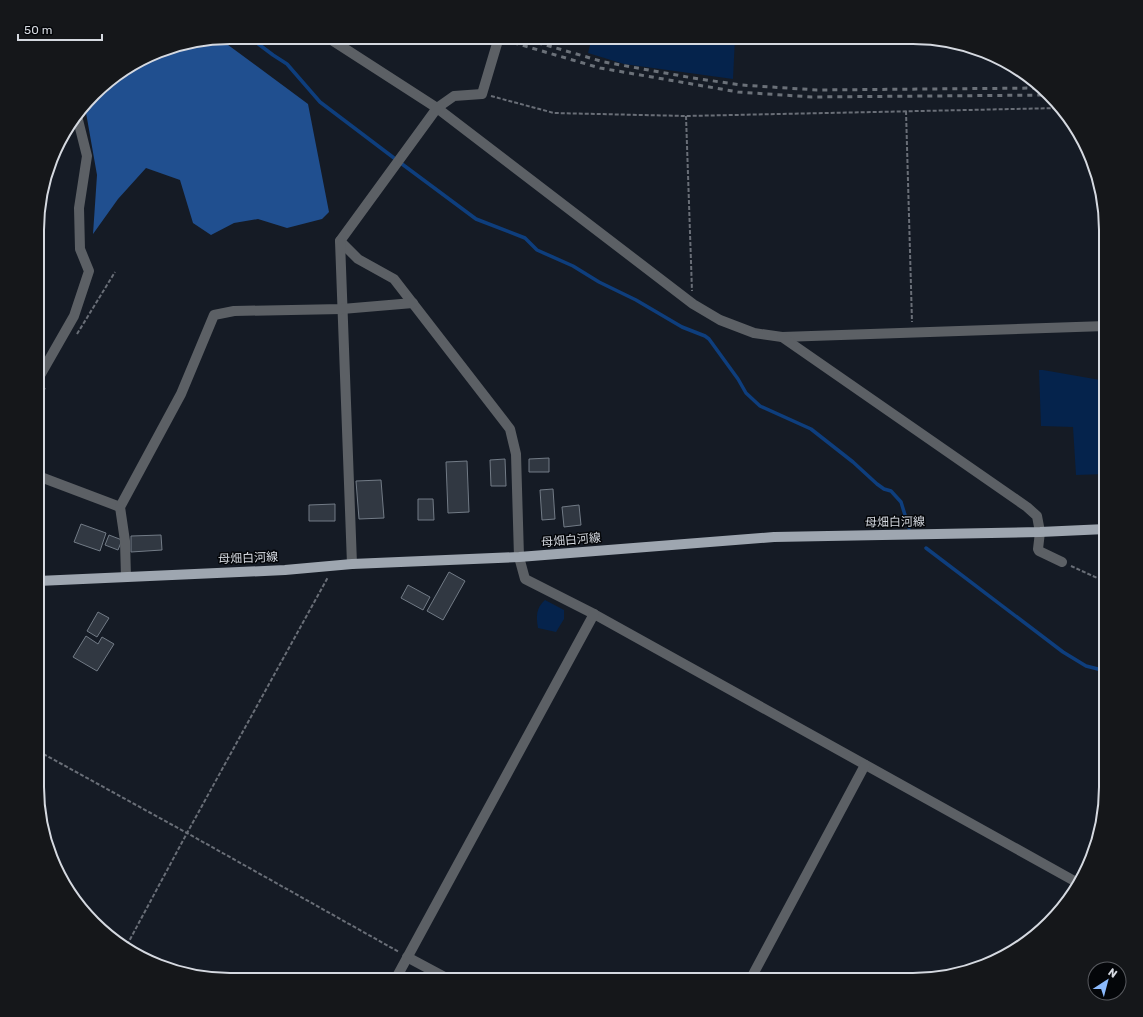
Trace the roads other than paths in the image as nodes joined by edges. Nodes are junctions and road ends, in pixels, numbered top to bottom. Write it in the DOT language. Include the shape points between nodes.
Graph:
graph roads {
  1 [pos="338,44"];
  2 [pos="496,44"];
  3 [pos="437,108"];
  4 [pos="78,122"];
  5 [pos="340,241"];
  6 [pos="413,303"];
  7 [pos="342,309"];
  8 [pos="1099,326"];
  9 [pos="782,337"];
  10 [pos="44,378"];
  11 [pos="44,478"];
  12 [pos="120,507"];
  13 [pos="1099,528"];
  14 [pos="1040,532"];
  15 [pos="519,557"];
  16 [pos="1062,562"];
  17 [pos="352,564"];
  18 [pos="126,577"];
  19 [pos="44,581"];
  20 [pos="594,614"];
  21 [pos="865,765"];
  22 [pos="1074,881"];
  23 [pos="407,957"];
  24 [pos="399,973"];
  25 [pos="437,973"];
  26 [pos="754,973"];
  1 -- 3 [label="street"];
  2 -- 3 [label="street" via="482,94 454,96"];
  3 -- 5 [label="street"];
  3 -- 9 [label="street" via="692,304 720,320 754,333"];
  4 -- 10 [label="street" via="87,156 79,208 80,249 89,271 74,316"];
  5 -- 6 [label="street" via="358,259 394,279"];
  5 -- 7 [label="street"];
  6 -- 7 [label="street"];
  6 -- 15 [label="street" via="510,429 516,454"];
  7 -- 12 [label="street" via="234,310 214,315 181,394"];
  7 -- 17 [label="street"];
  8 -- 9 [label="street"];
  9 -- 14 [label="street" via="1027,507 1037,516"];
  11 -- 12 [label="street"];
  12 -- 18 [label="street" via="125,541"];
  13 -- 14 [label="main road, 母畑白河線"];
  14 -- 15 [label="main road, 母畑白河線" via="774,537"];
  14 -- 16 [label="street" via="1039,551"];
  15 -- 17 [label="main road, 母畑白河線"];
  15 -- 20 [label="street" via="525,579"];
  17 -- 18 [label="main road, 母畑白河線" via="285,570"];
  18 -- 19 [label="main road, 母畑白河線"];
  20 -- 21 [label="street"];
  20 -- 23 [label="street"];
  21 -- 22 [label="street"];
  21 -- 26 [label="street"];
  23 -- 24 [label="street"];
  23 -- 25 [label="street"];
}
